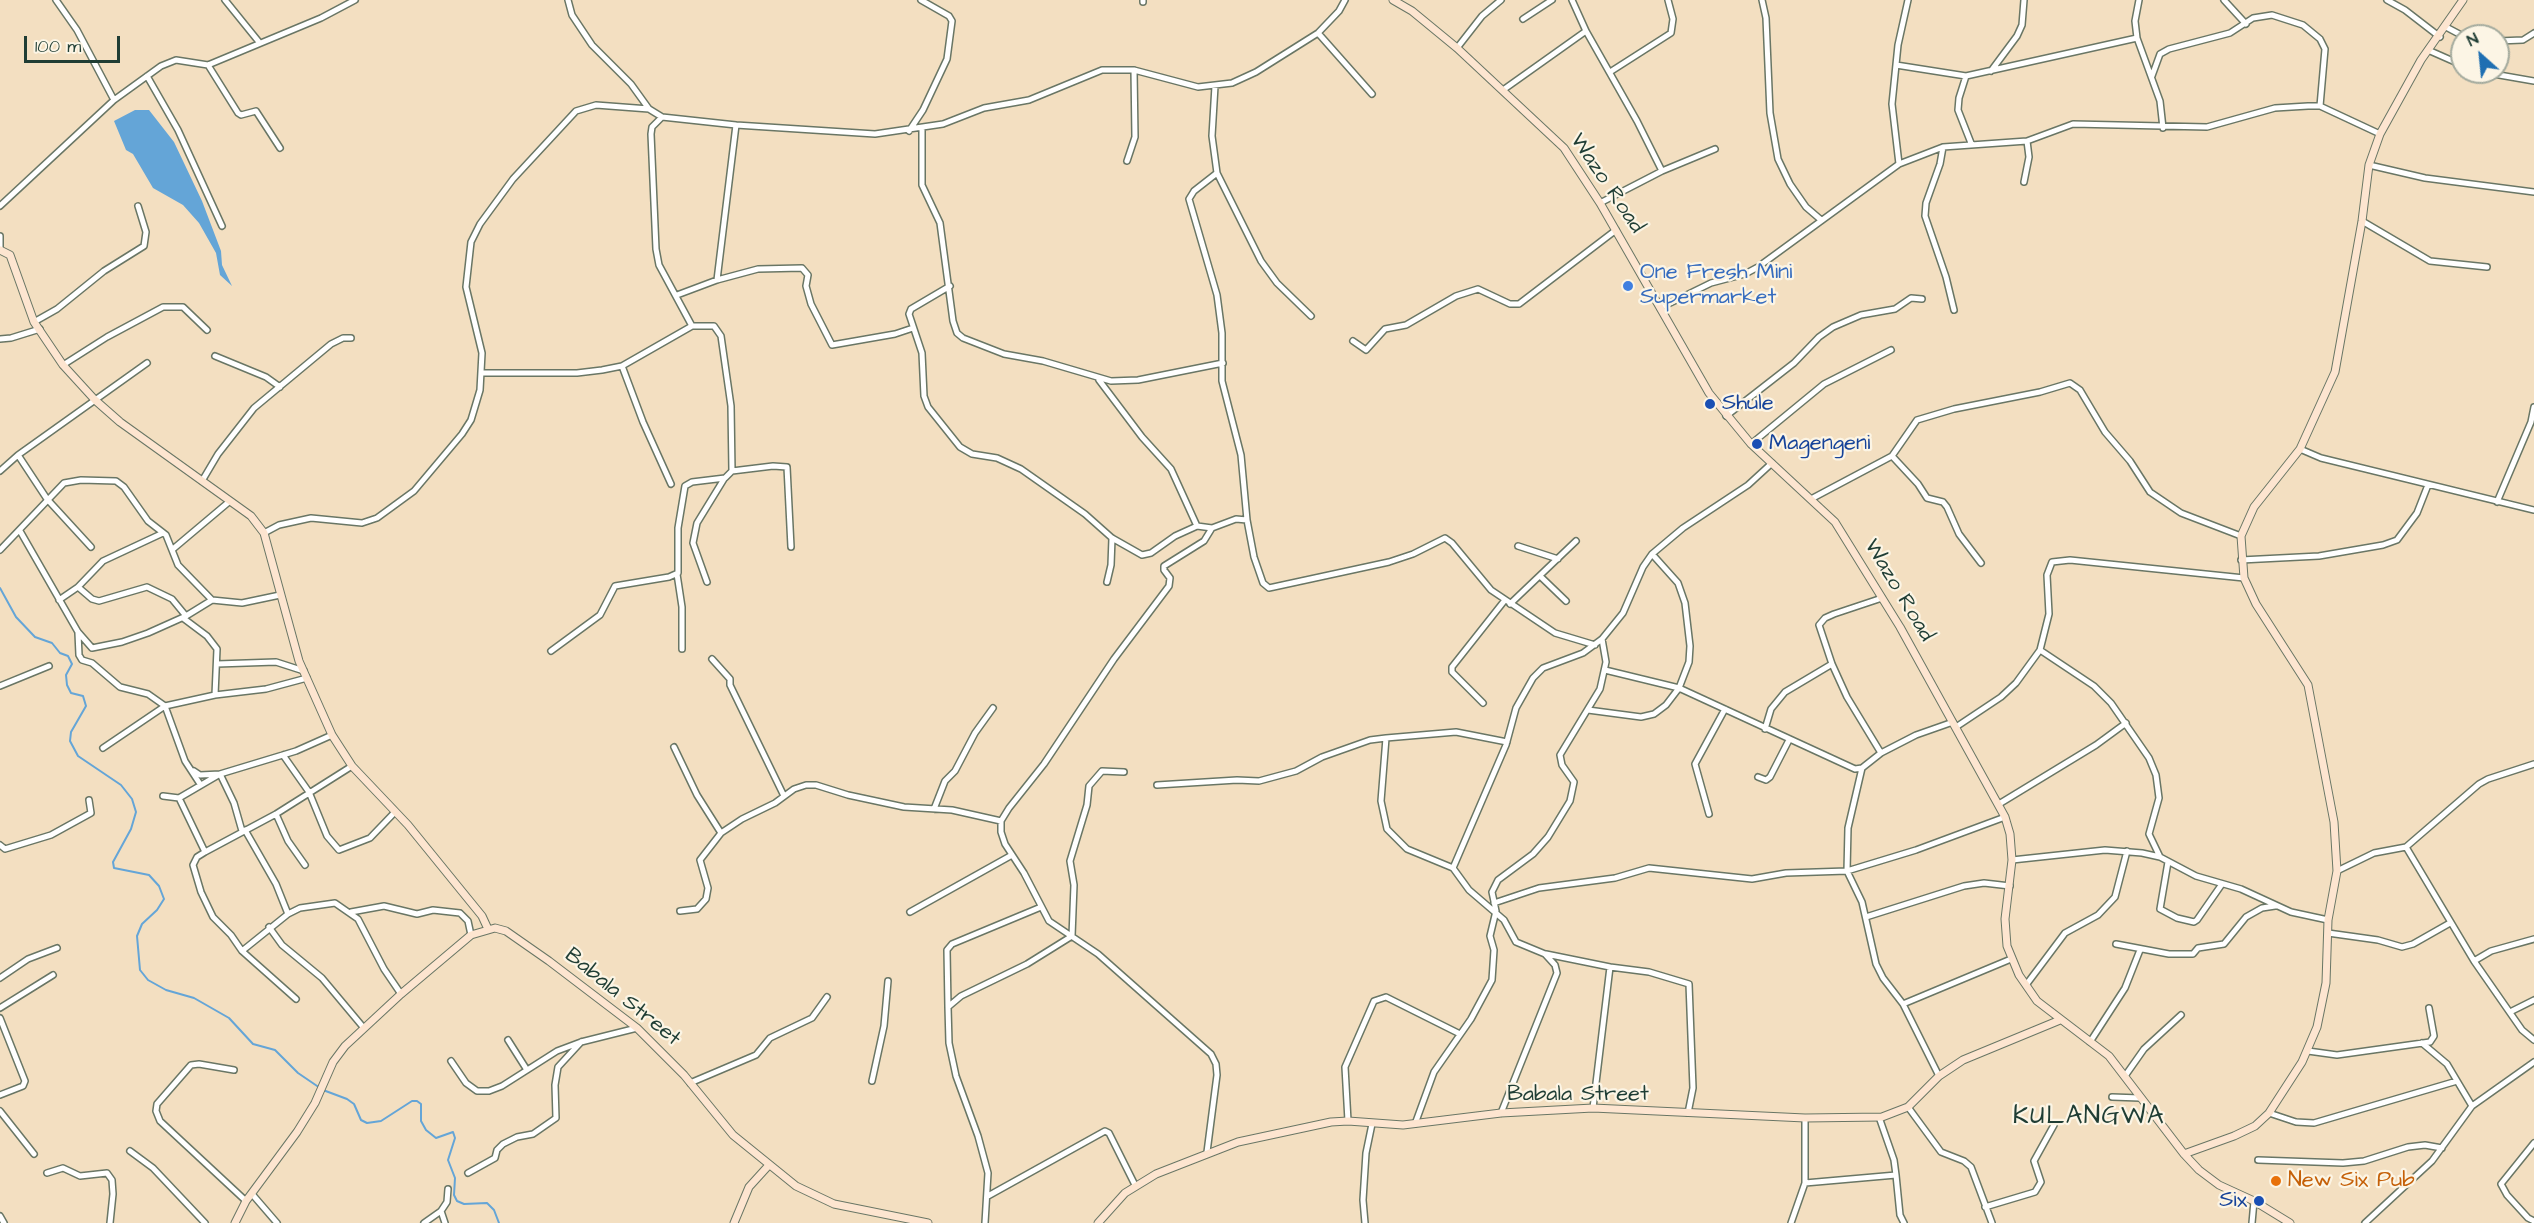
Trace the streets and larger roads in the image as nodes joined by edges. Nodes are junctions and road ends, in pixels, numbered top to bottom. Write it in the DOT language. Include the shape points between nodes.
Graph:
graph roads {
  1 [pos="56,0"];
  2 [pos="225,0"];
  3 [pos="355,0"];
  4 [pos="568,0"];
  5 [pos="921,0"];
  6 [pos="1345,0"];
  7 [pos="1393,0"];
  8 [pos="1501,0"];
  9 [pos="1552,0"];
  10 [pos="1572,0"];
  11 [pos="1668,0"];
  12 [pos="1762,0"];
  13 [pos="1908,0"];
  14 [pos="2024,0"];
  15 [pos="2139,0"];
  16 [pos="2224,0"];
  17 [pos="2387,0"];
  18 [pos="2463,0"];
  19 [pos="1523,19"];
  20 [pos="2246,24"];
  21 [pos="2446,27"];
  22 [pos="2450,29"];
  23 [pos="1586,31"];
  24 [pos="1318,33"];
  25 [pos="2534,33"];
  26 [pos="2440,37"];
  27 [pos="2137,38"];
  28 [pos="2510,40"];
  29 [pos="259,42"];
  30 [pos="1457,48"];
  31 [pos="2428,50"];
  32 [pos="2450,60"];
  33 [pos="208,65"];
  34 [pos="1896,65"];
  35 [pos="1134,70"];
  36 [pos="1991,70"];
  37 [pos="1610,72"];
  38 [pos="147,76"];
  39 [pos="1966,76"];
  40 [pos="2152,76"];
  41 [pos="2510,77"];
  42 [pos="2534,81"];
  43 [pos="1215,86"];
  44 [pos="1503,90"];
  45 [pos="1372,94"];
  46 [pos="114,100"];
  47 [pos="2320,106"];
  48 [pos="649,109"];
  49 [pos="662,117"];
  50 [pos="736,125"];
  51 [pos="2163,128"];
  52 [pos="922,129"];
  53 [pos="909,131"];
  54 [pos="2380,134"];
  55 [pos="2027,141"];
  56 [pos="1971,143"];
  57 [pos="1943,147"];
  58 [pos="280,148"];
  59 [pos="1715,149"];
  60 [pos="1127,160"];
  61 [pos="1899,164"];
  62 [pos="2369,165"];
  63 [pos="1662,171"];
  64 [pos="1217,173"];
  65 [pos="2024,183"];
  66 [pos="2534,192"];
  67 [pos="1600,202"];
  68 [pos="0,206"];
  69 [pos="138,206"];
  70 [pos="1820,219"];
  71 [pos="2362,221"];
  72 [pos="222,226"];
  73 [pos="1616,230"];
  74 [pos="0,236"];
  75 [pos="0,249"];
  76 [pos="2487,267"];
  77 [pos="717,280"];
  78 [pos="950,286"];
  79 [pos="677,295"];
  80 [pos="1922,299"];
  81 [pos="1660,308"];
  82 [pos="1954,310"];
  83 [pos="1311,316"];
  84 [pos="34,322"];
  85 [pos="692,326"];
  86 [pos="913,328"];
  87 [pos="40,329"];
  88 [pos="207,330"];
  89 [pos="351,338"];
  90 [pos="0,339"];
  91 [pos="1353,341"];
  92 [pos="1891,350"];
  93 [pos="215,356"];
  94 [pos="147,363"];
  95 [pos="1223,363"];
  96 [pos="63,365"];
  97 [pos="622,366"];
  98 [pos="483,373"];
  99 [pos="1099,380"];
  100 [pos="280,387"];
  101 [pos="95,400"];
  102 [pos="2534,407"];
  103 [pos="1726,416"];
  104 [pos="1751,444"];
  105 [pos="2300,449"];
  106 [pos="18,455"];
  107 [pos="1892,456"];
  108 [pos="1772,463"];
  109 [pos="0,471"];
  110 [pos="732,471"];
  111 [pos="724,479"];
  112 [pos="202,481"];
  113 [pos="671,484"];
  114 [pos="2428,485"];
  115 [pos="47,499"];
  116 [pos="1811,499"];
  117 [pos="230,501"];
  118 [pos="2497,502"];
  119 [pos="2534,510"];
  120 [pos="1247,520"];
  121 [pos="1197,526"];
  122 [pos="1212,528"];
  123 [pos="20,531"];
  124 [pos="163,533"];
  125 [pos="264,533"];
  126 [pos="2241,536"];
  127 [pos="1112,538"];
  128 [pos="1576,541"];
  129 [pos="1518,546"];
  130 [pos="91,547"];
  131 [pos="791,547"];
  132 [pos="173,549"];
  133 [pos="0,550"];
  134 [pos="1652,554"];
  135 [pos="1558,559"];
  136 [pos="2241,560"];
  137 [pos="1981,563"];
  138 [pos="677,574"];
  139 [pos="1540,576"];
  140 [pos="2244,578"];
  141 [pos="707,582"];
  142 [pos="1107,582"];
  143 [pos="78,587"];
  144 [pos="280,595"];
  145 [pos="1882,598"];
  146 [pos="59,600"];
  147 [pos="212,600"];
  148 [pos="1566,601"];
  149 [pos="1507,602"];
  150 [pos="184,617"];
  151 [pos="78,632"];
  152 [pos="1602,639"];
  153 [pos="1594,645"];
  154 [pos="682,649"];
  155 [pos="2040,650"];
  156 [pos="551,651"];
  157 [pos="712,659"];
  158 [pos="217,663"];
  159 [pos="1832,664"];
  160 [pos="49,666"];
  161 [pos="1605,670"];
  162 [pos="305,674"];
  163 [pos="0,686"];
  164 [pos="1679,688"];
  165 [pos="215,695"];
  166 [pos="1483,703"];
  167 [pos="165,706"];
  168 [pos="993,708"];
  169 [pos="1725,709"];
  170 [pos="1588,710"];
  171 [pos="2126,723"];
  172 [pos="1954,725"];
  173 [pos="1765,729"];
  174 [pos="332,735"];
  175 [pos="1386,738"];
  176 [pos="1789,740"];
  177 [pos="1507,742"];
  178 [pos="674,747"];
  179 [pos="104,748"];
  180 [pos="1881,753"];
  181 [pos="283,755"];
  182 [pos="2534,764"];
  183 [pos="352,766"];
  184 [pos="190,768"];
  185 [pos="1862,768"];
  186 [pos="1124,771"];
  187 [pos="219,774"];
  188 [pos="1758,777"];
  189 [pos="200,784"];
  190 [pos="1157,785"];
  191 [pos="309,792"];
  192 [pos="163,796"];
  193 [pos="783,796"];
  194 [pos="179,798"];
  195 [pos="90,800"];
  196 [pos="1999,804"];
  197 [pos="934,809"];
  198 [pos="394,813"];
  199 [pos="276,814"];
  200 [pos="1709,814"];
  201 [pos="2005,817"];
  202 [pos="1001,821"];
  203 [pos="243,831"];
  204 [pos="721,833"];
  205 [pos="0,837"];
  206 [pos="0,845"];
  207 [pos="2406,847"];
  208 [pos="2127,851"];
  209 [pos="205,852"];
  210 [pos="1012,855"];
  211 [pos="2160,857"];
  212 [pos="2012,860"];
  213 [pos="2168,862"];
  214 [pos="305,865"];
  215 [pos="1453,868"];
  216 [pos="1847,871"];
  217 [pos="2337,871"];
  218 [pos="2222,884"];
  219 [pos="2010,886"];
  220 [pos="1491,895"];
  221 [pos="1481,900"];
  222 [pos="1494,903"];
  223 [pos="1041,906"];
  224 [pos="2275,906"];
  225 [pos="680,911"];
  226 [pos="1496,911"];
  227 [pos="351,912"];
  228 [pos="910,912"];
  229 [pos="288,914"];
  230 [pos="1866,917"];
  231 [pos="2328,920"];
  232 [pos="2450,922"];
  233 [pos="269,927"];
  234 [pos="488,929"];
  235 [pos="2328,933"];
  236 [pos="471,935"];
  237 [pos="1072,936"];
  238 [pos="2534,939"];
  239 [pos="2116,944"];
  240 [pos="57,948"];
  241 [pos="2140,950"];
  242 [pos="242,951"];
  243 [pos="1545,954"];
  244 [pos="2011,959"];
  245 [pos="2474,961"];
  246 [pos="1610,967"];
  247 [pos="53,975"];
  248 [pos="0,978"];
  249 [pos="888,981"];
  250 [pos="2026,985"];
  251 [pos="401,994"];
  252 [pos="827,997"];
  253 [pos="296,999"];
  254 [pos="2534,1000"];
  255 [pos="1903,1004"];
  256 [pos="948,1007"];
  257 [pos="0,1008"];
  258 [pos="2429,1008"];
  259 [pos="2510,1012"];
  260 [pos="2181,1015"];
  261 [pos="0,1018"];
  262 [pos="2060,1020"];
  263 [pos="363,1028"];
  264 [pos="637,1028"];
  265 [pos="1460,1034"];
  266 [pos="508,1040"];
  267 [pos="2534,1040"];
  268 [pos="581,1042"];
  269 [pos="2090,1042"];
  270 [pos="2422,1043"];
  271 [pos="2308,1051"];
  272 [pos="451,1061"];
  273 [pos="2534,1062"];
  274 [pos="234,1070"];
  275 [pos="527,1070"];
  276 [pos="1939,1076"];
  277 [pos="2125,1076"];
  278 [pos="872,1081"];
  279 [pos="2457,1081"];
  280 [pos="690,1083"];
  281 [pos="0,1095"];
  282 [pos="2112,1097"];
  283 [pos="2140,1098"];
  284 [pos="2472,1106"];
  285 [pos="1908,1107"];
  286 [pos="1593,1108"];
  287 [pos="0,1111"];
  288 [pos="1501,1113"];
  289 [pos="1688,1113"];
  290 [pos="2269,1113"];
  291 [pos="1879,1117"];
  292 [pos="1805,1118"];
  293 [pos="1348,1121"];
  294 [pos="1372,1124"];
  295 [pos="1415,1125"];
  296 [pos="2054,1125"];
  297 [pos="2534,1143"];
  298 [pos="2442,1148"];
  299 [pos="130,1151"];
  300 [pos="1207,1152"];
  301 [pos="34,1154"];
  302 [pos="2184,1154"];
  303 [pos="2258,1160"];
  304 [pos="769,1165"];
  305 [pos="47,1173"];
  306 [pos="468,1173"];
  307 [pos="1896,1175"];
  308 [pos="1804,1183"];
  309 [pos="1136,1185"];
  310 [pos="448,1189"];
  311 [pos="252,1194"];
  312 [pos="988,1196"];
  313 [pos="2254,1201"];
  314 [pos="246,1202"];
  315 [pos="1985,1207"];
  316 [pos="441,1211"];
  317 [pos="0,1216"];
  318 [pos="2531,1220"];
  319 [pos="4,1223"];
  320 [pos="110,1223"];
  321 [pos="205,1223"];
  322 [pos="235,1223"];
  323 [pos="277,1223"];
  324 [pos="424,1223"];
  325 [pos="445,1223"];
  326 [pos="734,1223"];
  327 [pos="928,1223"];
  328 [pos="984,1223"];
  329 [pos="1098,1223"];
  330 [pos="1365,1223"];
  331 [pos="1791,1223"];
  332 [pos="1904,1223"];
  333 [pos="1992,1223"];
  334 [pos="2252,1223"];
  335 [pos="2290,1223"];
  336 [pos="2365,1223"];
  337 [pos="2523,1223"];
  1 -- 46 [label="street" via="77,30"];
  2 -- 29 [label="street"];
  3 -- 29 [label="street"];
  4 -- 48 [label="street" via="572,15 592,45 631,84"];
  5 -- 53 [label="street" via="952,21 947,59"];
  6 -- 24 [label="street"];
  7 -- 30 [label="street, Wazo Road"];
  8 -- 30 [label="street" via="1482,16"];
  9 -- 19 [label="street"];
  10 -- 23 [label="street"];
  11 -- 37 [label="street" via="1673,19 1671,33"];
  12 -- 70 [label="street" via="1770,113 1778,159 1806,207"];
  13 -- 34 [label="street"];
  14 -- 36 [label="street" via="2017,36"];
  15 -- 27 [label="street"];
  16 -- 20 [label="street"];
  17 -- 26 [label="street"];
  18 -- 21 [label="street"];
  20 -- 40 [label="street" via="2230,33 2160,54"];
  20 -- 47 [label="street" via="2253,18 2272,15 2303,25 2320,39 2325,49"];
  21 -- 22 [label="street"];
  21 -- 26 [label="street"];
  23 -- 37 [label="street"];
  23 -- 44 [label="street"];
  24 -- 43 [label="street" via="1256,72"];
  24 -- 45 [label="street"];
  25 -- 28 [label="street"];
  26 -- 31 [label="street"];
  27 -- 36 [label="street"];
  27 -- 40 [label="street"];
  29 -- 33 [label="street"];
  30 -- 44 [label="street, Wazo Road"];
  31 -- 32 [label="street"];
  31 -- 54 [label="street"];
  33 -- 38 [label="street" via="176,60"];
  33 -- 58 [label="street" via="238,113 256,111"];
  34 -- 39 [label="street"];
  34 -- 61 [label="street" via="1892,104"];
  35 -- 43 [label="street" via="1198,87"];
  35 -- 52 [label="street" via="1102,70 1029,100 984,108"];
  35 -- 60 [label="street" via="1135,137"];
  36 -- 39 [label="street"];
  37 -- 63 [label="street"];
  38 -- 46 [label="street"];
  38 -- 72 [label="street" via="182,139"];
  39 -- 56 [label="street" via="1958,110"];
  40 -- 51 [label="street"];
  41 -- 42 [label="street"];
  43 -- 64 [label="street" via="1212,136"];
  44 -- 67 [label="street, Wazo Road" via="1564,148"];
  46 -- 68 [label="street"];
  47 -- 51 [label="street" via="2275,108 2207,127"];
  47 -- 54 [label="street"];
  48 -- 49 [label="street"];
  48 -- 98 [label="street" via="596,105 576,111 513,179 480,224 471,242 466,287 480,335"];
  49 -- 50 [label="street"];
  49 -- 79 [label="street" via="651,134 656,249 659,265"];
  50 -- 53 [label="street" via="875,134"];
  50 -- 77 [label="street"];
  51 -- 55 [label="street" via="2073,123"];
  52 -- 53 [label="street"];
  52 -- 78 [label="street" via="922,185 940,223"];
  54 -- 62 [label="street"];
  55 -- 56 [label="street"];
  55 -- 65 [label="street" via="2029,157"];
  56 -- 57 [label="street"];
  57 -- 61 [label="street"];
  57 -- 82 [label="street" via="1926,203 1926,216"];
  59 -- 63 [label="street"];
  61 -- 70 [label="street"];
  62 -- 66 [label="street" via="2425,178"];
  62 -- 71 [label="street"];
  63 -- 67 [label="street"];
  64 -- 83 [label="street" via="1261,261"];
  64 -- 95 [label="street" via="1189,199 1217,295"];
  67 -- 73 [label="street, Wazo Road"];
  69 -- 84 [label="street" via="146,232 144,246"];
  70 -- 81 [label="street" via="1746,274 1711,283"];
  71 -- 76 [label="street" via="2430,261"];
  71 -- 105 [label="street" via="2335,372"];
  73 -- 81 [label="street, Wazo Road"];
  73 -- 91 [label="street" via="1519,304 1510,304 1478,289 1456,296 1406,325 1385,329 1366,350"];
  74 -- 75 [label="street"];
  75 -- 84 [label="street" via="10,255"];
  77 -- 79 [label="street"];
  77 -- 86 [label="street" via="758,269 802,268 808,275 806,286 811,304 832,345"];
  78 -- 86 [label="street" via="911,309"];
  78 -- 99 [label="street" via="955,327 963,338 1004,354 1051,363"];
  79 -- 85 [label="street"];
  80 -- 103 [label="street" via="1911,298 1890,311 1861,315 1826,332 1794,363"];
  81 -- 103 [label="street, Wazo Road"];
  84 -- 87 [label="street"];
  85 -- 97 [label="street"];
  85 -- 110 [label="street" via="714,326 721,336 731,406"];
  86 -- 127 [label="street" via="922,354 928,407 960,447 1021,469"];
  87 -- 90 [label="street"];
  87 -- 96 [label="street"];
  88 -- 96 [label="street" via="183,308 163,307"];
  89 -- 100 [label="street" via="331,344"];
  92 -- 104 [label="street" via="1824,384"];
  93 -- 100 [label="street"];
  94 -- 101 [label="street"];
  95 -- 99 [label="street" via="1138,380"];
  95 -- 120 [label="street" via="1222,381 1241,455"];
  96 -- 101 [label="street"];
  97 -- 98 [label="street" via="577,373"];
  97 -- 113 [label="street"];
  98 -- 125 [label="street" via="475,410 462,434 414,491 394,507 362,523 297,520"];
  99 -- 121 [label="street" via="1171,469"];
  100 -- 112 [label="street" via="254,408"];
  101 -- 106 [label="street"];
  101 -- 112 [label="street"];
  102 -- 118 [label="street"];
  103 -- 104 [label="street, Wazo Road"];
  104 -- 108 [label="street, Wazo Road"];
  105 -- 114 [label="street" via="2320,458"];
  105 -- 126 [label="street" via="2254,507"];
  106 -- 109 [label="street"];
  106 -- 115 [label="street"];
  107 -- 116 [label="street"];
  107 -- 126 [label="street" via="1909,428 1928,416 2070,383 2080,390 2105,432 2130,460 2150,492 2181,513"];
  107 -- 137 [label="street" via="1927,498 1943,502 1959,534"];
  108 -- 116 [label="street, Wazo Road"];
  108 -- 134 [label="street" via="1748,485 1683,528"];
  110 -- 111 [label="street"];
  110 -- 131 [label="street" via="787,467"];
  111 -- 138 [label="street" via="685,486 678,528"];
  111 -- 141 [label="street" via="697,523 693,543"];
  112 -- 117 [label="street"];
  114 -- 118 [label="street"];
  114 -- 136 [label="street" via="2417,513 2397,540 2319,556"];
  115 -- 123 [label="street"];
  115 -- 124 [label="street" via="69,480 116,481 148,521"];
  115 -- 130 [label="street"];
  116 -- 145 [label="street, Wazo Road" via="1835,522"];
  117 -- 125 [label="street" via="251,516"];
  117 -- 132 [label="street"];
  118 -- 119 [label="street"];
  120 -- 122 [label="street" via="1227,520"];
  120 -- 149 [label="street" via="1254,557 1266,587 1389,562 1445,538 1478,577"];
  121 -- 122 [label="street"];
  121 -- 127 [label="street" via="1146,556"];
  122 -- 202 [label="street" via="1204,541 1164,566 1170,583 1165,592"];
  123 -- 133 [label="street"];
  123 -- 146 [label="street"];
  124 -- 132 [label="street"];
  124 -- 143 [label="street" via="102,561"];
  125 -- 144 [label="street"];
  126 -- 136 [label="street"];
  127 -- 142 [label="street"];
  128 -- 135 [label="street"];
  129 -- 135 [label="street"];
  132 -- 147 [label="street" via="178,565"];
  134 -- 152 [label="street" via="1623,613"];
  134 -- 164 [label="street" via="1678,584 1685,603 1689,662"];
  135 -- 139 [label="street"];
  136 -- 140 [label="street"];
  138 -- 154 [label="street"];
  138 -- 156 [label="street" via="615,586 600,615"];
  139 -- 148 [label="street"];
  139 -- 149 [label="street"];
  140 -- 155 [label="street" via="2056,560 2048,566 2049,614"];
  140 -- 217 [label="street" via="2256,604 2308,685 2334,822"];
  143 -- 146 [label="street"];
  143 -- 150 [label="street" via="99,601 147,587 172,599"];
  144 -- 147 [label="street" via="242,603"];
  144 -- 162 [label="street"];
  145 -- 159 [label="street" via="1820,622"];
  145 -- 172 [label="street, Wazo Road"];
  146 -- 151 [label="street"];
  147 -- 150 [label="street"];
  149 -- 153 [label="street" via="1555,633"];
  149 -- 166 [label="street" via="1452,667 1452,672"];
  150 -- 151 [label="street" via="98,648 87,645"];
  150 -- 158 [label="street" via="212,641 218,652"];
  151 -- 167 [label="street" via="82,660 92,663 120,687 148,694"];
  152 -- 153 [label="street"];
  152 -- 161 [label="street"];
  153 -- 177 [label="street" via="1544,668 1533,678 1516,708"];
  155 -- 171 [label="street" via="2094,686"];
  155 -- 172 [label="street" via="2001,697"];
  157 -- 193 [label="street" via="730,679"];
  158 -- 162 [label="street" via="276,662"];
  158 -- 165 [label="street"];
  159 -- 173 [label="street" via="1785,692 1771,709"];
  159 -- 180 [label="street"];
  160 -- 163 [label="street"];
  161 -- 164 [label="street"];
  161 -- 170 [label="street"];
  162 -- 165 [label="street" via="266,689"];
  162 -- 174 [label="street"];
  164 -- 169 [label="street"];
  164 -- 170 [label="street" via="1665,705 1647,715 1622,716"];
  165 -- 167 [label="street"];
  167 -- 179 [label="street"];
  167 -- 184 [label="street"];
  168 -- 197 [label="street" via="945,781"];
  169 -- 173 [label="street"];
  169 -- 200 [label="street" via="1695,764"];
  170 -- 220 [label="street" via="1560,755 1574,782 1566,810 1533,854 1498,880"];
  171 -- 196 [label="street"];
  171 -- 211 [label="street" via="2156,775 2159,798 2149,834"];
  172 -- 180 [label="street" via="1916,735"];
  172 -- 196 [label="street, Wazo Road"];
  173 -- 176 [label="street"];
  174 -- 181 [label="street"];
  174 -- 183 [label="street"];
  175 -- 177 [label="street" via="1456,732"];
  175 -- 190 [label="street" via="1370,740 1296,771 1258,781"];
  175 -- 215 [label="street" via="1381,801 1387,829 1407,849"];
  176 -- 185 [label="street" via="1849,768"];
  176 -- 188 [label="street" via="1770,777"];
  177 -- 215 [label="street"];
  178 -- 204 [label="street"];
  180 -- 185 [label="street"];
  181 -- 187 [label="street"];
  181 -- 191 [label="street"];
  182 -- 207 [label="street" via="2488,778"];
  183 -- 191 [label="street"];
  183 -- 198 [label="street"];
  184 -- 187 [label="street" via="200,775"];
  184 -- 189 [label="street"];
  185 -- 216 [label="street" via="1848,828"];
  186 -- 237 [label="street" via="1102,771 1089,786 1070,861 1074,885"];
  187 -- 189 [label="street"];
  187 -- 203 [label="street"];
  189 -- 194 [label="street"];
  191 -- 198 [label="street" via="327,836 341,851 370,838"];
  191 -- 199 [label="street"];
  192 -- 194 [label="street"];
  193 -- 197 [label="street" via="806,785 816,785 904,807"];
  193 -- 204 [label="street"];
  194 -- 209 [label="street"];
  195 -- 206 [label="street" via="90,813 51,835 5,849"];
  196 -- 201 [label="street, Wazo Road"];
  197 -- 202 [label="street"];
  198 -- 234 [label="street" via="448,873"];
  199 -- 203 [label="street"];
  199 -- 214 [label="street"];
  201 -- 212 [label="street, Wazo Road"];
  201 -- 216 [label="street"];
  202 -- 210 [label="street" via="1003,839"];
  203 -- 209 [label="street"];
  203 -- 229 [label="street" via="276,884"];
  204 -- 225 [label="street" via="700,860 708,888 706,899 697,909"];
  205 -- 206 [label="street"];
  207 -- 217 [label="street" via="2374,853"];
  207 -- 232 [label="street"];
  208 -- 211 [label="street"];
  208 -- 212 [label="street" via="2105,849"];
  208 -- 250 [label="street" via="2115,897 2098,915 2065,933"];
  209 -- 242 [label="street" via="193,865 201,892 213,917"];
  210 -- 223 [label="street"];
  210 -- 228 [label="street"];
  211 -- 213 [label="street"];
  212 -- 219 [label="street, Wazo Road"];
  213 -- 218 [label="street"];
  213 -- 218 [label="street" via="2160,909 2177,918 2197,920"];
  215 -- 221 [label="street"];
  216 -- 222 [label="street" via="1743,879 1649,868 1615,878 1539,888"];
  216 -- 230 [label="street"];
  217 -- 231 [label="street"];
  218 -- 224 [label="street"];
  219 -- 230 [label="street" via="1964,886"];
  219 -- 244 [label="street, Wazo Road" via="2005,933"];
  220 -- 221 [label="street"];
  220 -- 222 [label="street"];
  221 -- 226 [label="street"];
  222 -- 226 [label="street"];
  223 -- 237 [label="street" via="1049,921"];
  223 -- 256 [label="street" via="946,950"];
  224 -- 231 [label="street"];
  224 -- 241 [label="street" via="2246,917 2224,944 2198,948 2193,954"];
  226 -- 243 [label="street" via="1516,942"];
  226 -- 265 [label="street" via="1490,936 1494,950 1492,980"];
  227 -- 229 [label="street" via="335,903 325,903"];
  227 -- 236 [label="street" via="384,906 417,914 434,910 460,913 468,921"];
  227 -- 251 [label="street"];
  229 -- 233 [label="street"];
  230 -- 255 [label="street" via="1876,964"];
  231 -- 235 [label="street"];
  232 -- 235 [label="street" via="2402,947"];
  232 -- 245 [label="street"];
  233 -- 242 [label="street"];
  233 -- 263 [label="street" via="282,945 322,978"];
  234 -- 236 [label="street"];
  234 -- 264 [label="street, Babala Street" via="499,928 514,937"];
  235 -- 271 [label="street" via="2326,982"];
  236 -- 251 [label="street"];
  237 -- 256 [label="street" via="1027,964 961,996"];
  237 -- 300 [label="street" via="1098,954 1211,1054 1217,1075"];
  238 -- 245 [label="street" via="2491,951"];
  239 -- 241 [label="street"];
  240 -- 248 [label="street" via="28,959"];
  241 -- 269 [label="street" via="2125,988"];
  242 -- 253 [label="street"];
  243 -- 246 [label="street"];
  243 -- 288 [label="street" via="1557,974"];
  244 -- 250 [label="street, Wazo Road"];
  244 -- 255 [label="street"];
  245 -- 259 [label="street"];
  246 -- 286 [label="street"];
  246 -- 289 [label="street" via="1649,972 1689,984 1693,1088"];
  247 -- 257 [label="street"];
  249 -- 278 [label="street" via="884,1026"];
  250 -- 262 [label="street, Wazo Road" via="2037,1001"];
  251 -- 263 [label="street"];
  252 -- 280 [label="street" via="812,1018 771,1038 756,1055"];
  254 -- 259 [label="street"];
  255 -- 276 [label="street"];
  256 -- 312 [label="street" via="949,1043 956,1076 985,1160"];
  258 -- 270 [label="street" via="2434,1036"];
  259 -- 267 [label="street"];
  260 -- 277 [label="street" via="2144,1049"];
  261 -- 281 [label="street" via="25,1081 23,1086"];
  262 -- 269 [label="street, Wazo Road"];
  262 -- 276 [label="street, Babala Street" via="1986,1049"];
  263 -- 311 [label="street" via="333,1062 315,1103"];
  264 -- 268 [label="street"];
  264 -- 280 [label="street, Babala Street"];
  265 -- 293 [label="street" via="1386,997 1374,1001 1345,1067"];
  265 -- 295 [label="street" via="1434,1072"];
  266 -- 275 [label="street"];
  268 -- 275 [label="street" via="557,1051"];
  268 -- 306 [label="street" via="558,1067 555,1119 533,1134 510,1140 499,1147 495,1158"];
  269 -- 277 [label="street, Wazo Road" via="2109,1056"];
  270 -- 271 [label="street" via="2337,1055"];
  270 -- 279 [label="street" via="2447,1064"];
  271 -- 290 [label="street"];
  272 -- 275 [label="street" via="466,1083 477,1091 502,1086"];
  273 -- 284 [label="street"];
  274 -- 314 [label="street" via="191,1065 157,1104 156,1111 160,1121"];
  276 -- 285 [label="street, Babala Street"];
  277 -- 283 [label="street, Wazo Road"];
  279 -- 284 [label="street"];
  279 -- 290 [label="street" via="2314,1123"];
  280 -- 304 [label="street, Babala Street" via="733,1135"];
  282 -- 283 [label="street"];
  283 -- 302 [label="street, Wazo Road"];
  284 -- 298 [label="street"];
  285 -- 291 [label="street, Babala Street"];
  285 -- 315 [label="street" via="1941,1152 1971,1167"];
  286 -- 288 [label="street, Babala Street"];
  286 -- 289 [label="street, Babala Street"];
  287 -- 301 [label="street"];
  288 -- 295 [label="street, Babala Street"];
  289 -- 292 [label="street, Babala Street"];
  290 -- 302 [label="street" via="2255,1126"];
  291 -- 292 [label="street, Babala Street"];
  291 -- 307 [label="street"];
  292 -- 308 [label="street"];
  293 -- 294 [label="street, Babala Street"];
  293 -- 300 [label="street, Babala Street" via="1273,1133"];
  294 -- 295 [label="street, Babala Street"];
  294 -- 330 [label="street" via="1366,1153"];
  296 -- 315 [label="street" via="2034,1161 2041,1182 2035,1192"];
  297 -- 318 [label="street" via="2501,1184"];
  298 -- 303 [label="street" via="2408,1147 2364,1161"];
  298 -- 336 [label="street"];
  299 -- 321 [label="street" via="153,1168"];
  300 -- 309 [label="street, Babala Street"];
  302 -- 313 [label="street, Wazo Road" via="2219,1185"];
  304 -- 326 [label="street" via="749,1187"];
  304 -- 327 [label="street, Babala Street" via="796,1186 834,1204"];
  305 -- 320 [label="street" via="63,1168 80,1176 107,1173 113,1194"];
  307 -- 308 [label="street"];
  307 -- 332 [label="street"];
  308 -- 331 [label="street"];
  309 -- 312 [label="street" via="1110,1133 1105,1131"];
  309 -- 329 [label="street, Babala Street"];
  310 -- 316 [label="street"];
  311 -- 314 [label="street"];
  311 -- 323 [label="street"];
  312 -- 328 [label="street"];
  313 -- 334 [label="street"];
  313 -- 335 [label="street, Wazo Road"];
  314 -- 322 [label="street"];
  315 -- 333 [label="street"];
  316 -- 324 [label="street"];
  316 -- 325 [label="street"];
  317 -- 319 [label="street"];
  318 -- 337 [label="street"];
}
